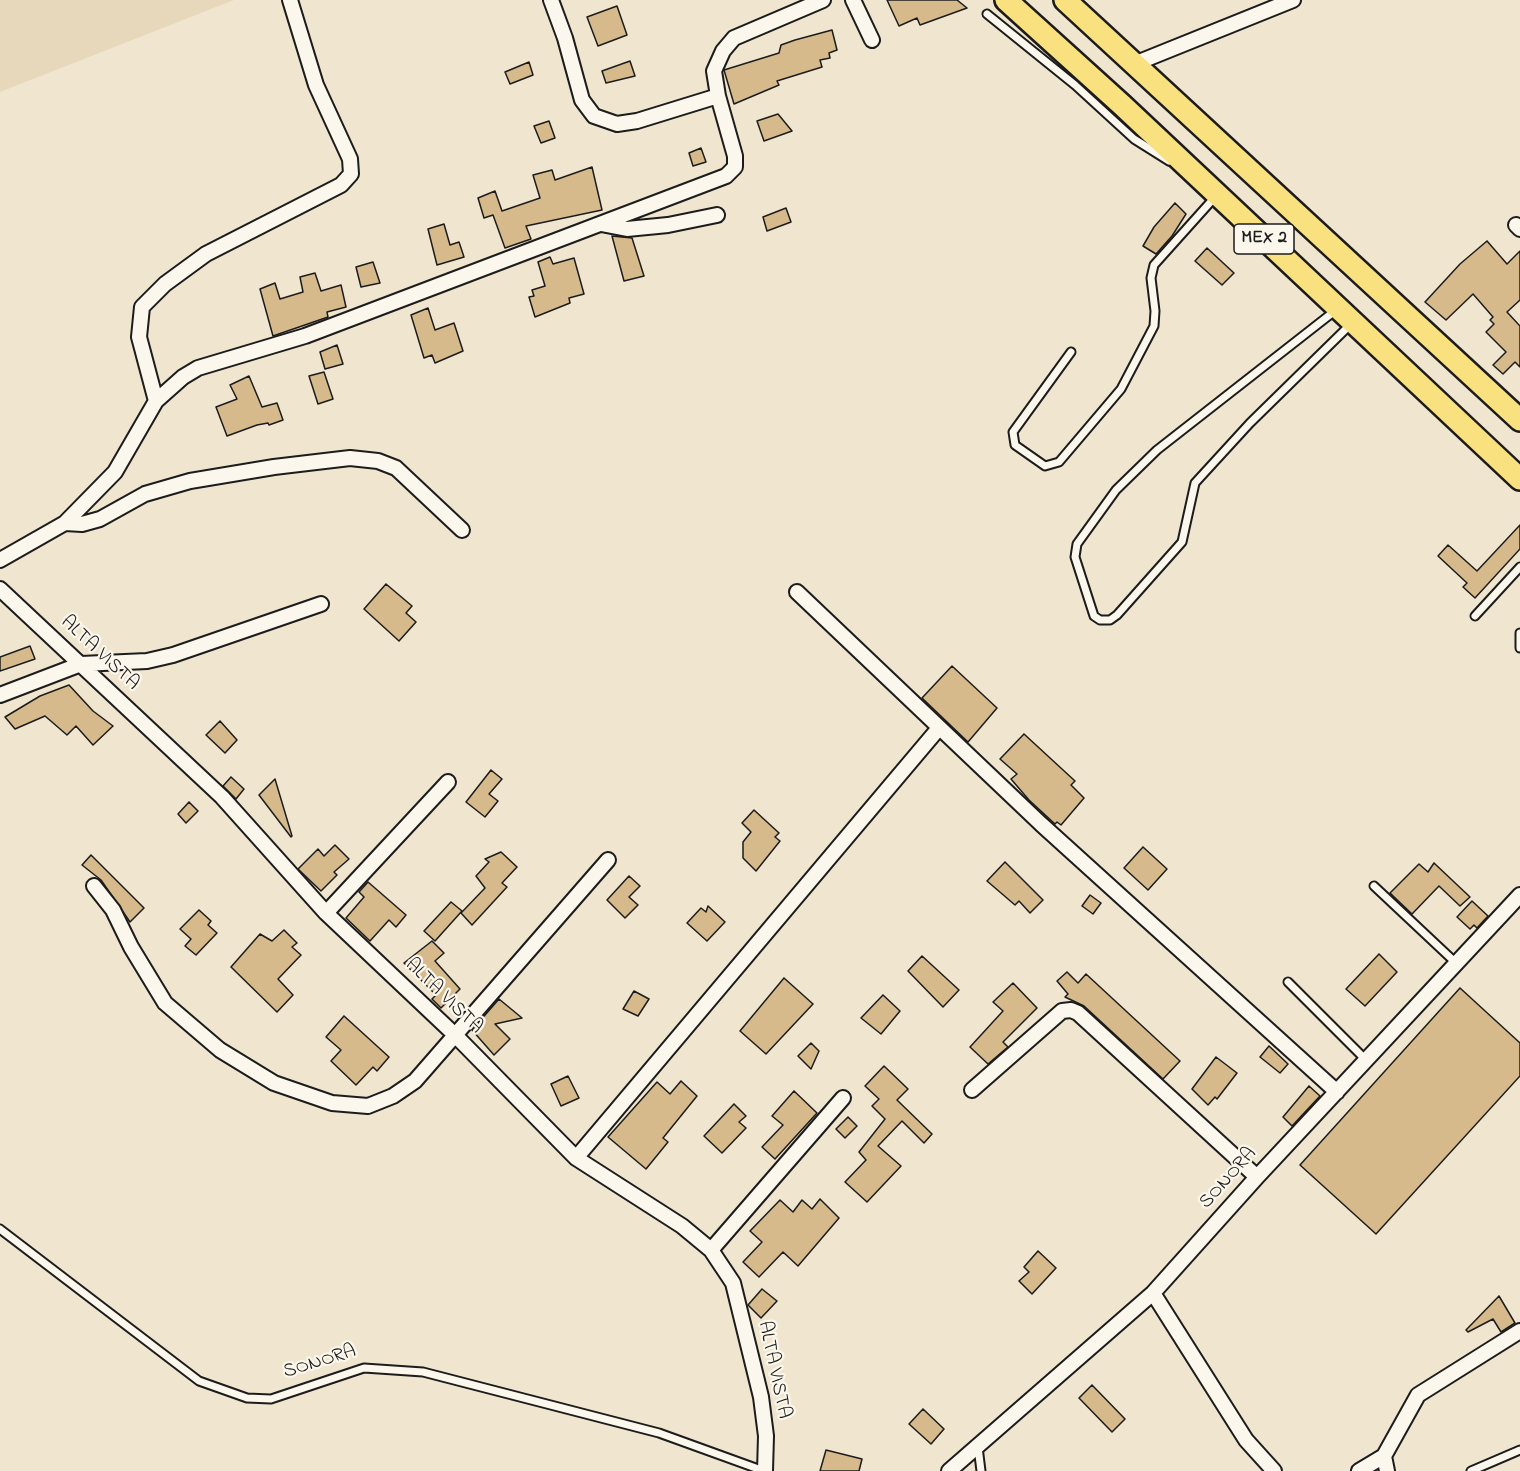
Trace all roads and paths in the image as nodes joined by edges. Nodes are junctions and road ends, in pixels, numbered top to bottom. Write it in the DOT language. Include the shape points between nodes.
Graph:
graph roads {
  1 [pos="290,0"];
  2 [pos="551,0"];
  3 [pos="823,0"];
  4 [pos="853,0"];
  5 [pos="1006,0"];
  6 [pos="1065,0"];
  7 [pos="1293,0"];
  8 [pos="987,14"];
  9 [pos="872,40"];
  10 [pos="1134,64"];
  11 [pos="718,96"];
  12 [pos="1193,172"];
  13 [pos="1217,195"];
  14 [pos="717,215"];
  15 [pos="599,224"];
  16 [pos="1345,315"];
  17 [pos="1071,352"];
  18 [pos="156,401"];
  19 [pos="1520,420"];
  20 [pos="1520,479"];
  21 [pos="65,524"];
  22 [pos="462,530"];
  23 [pos="0,560"];
  24 [pos="1520,567"];
  25 [pos="0,589"];
  26 [pos="797,592"];
  27 [pos="321,604"];
  28 [pos="1475,616"];
  29 [pos="1520,633"];
  30 [pos="1520,648"];
  31 [pos="81,664"];
  32 [pos="0,695"];
  33 [pos="939,728"];
  34 [pos="448,782"];
  35 [pos="608,861"];
  36 [pos="94,886"];
  37 [pos="1374,886"];
  38 [pos="1520,895"];
  39 [pos="326,912"];
  40 [pos="1456,963"];
  41 [pos="1288,982"];
  42 [pos="454,1034"];
  43 [pos="1366,1060"];
  44 [pos="972,1090"];
  45 [pos="1337,1092"];
  46 [pos="843,1098"];
  47 [pos="576,1158"];
  48 [pos="1257,1177"];
  49 [pos="0,1229"];
  50 [pos="711,1250"];
  51 [pos="1153,1293"];
  52 [pos="1520,1331"];
  53 [pos="978,1447"];
  54 [pos="1520,1450"];
  55 [pos="1384,1456"];
  56 [pos="765,1471"];
  57 [pos="949,1471"];
  58 [pos="981,1471"];
  59 [pos="1275,1471"];
  60 [pos="1359,1471"];
  61 [pos="1387,1471"];
  62 [pos="1471,1471"];
  1 -- 18 [label="street" via="316,84 350,159 351,174 341,185 206,254 165,284 142,307 138,338"];
  2 -- 11 [label="street" via="582,100 594,116 617,124 637,121"];
  3 -- 11 [label="street" via="734,39 714,71"];
  4 -- 9 [label="street"];
  5 -- 12 [label="main road, MEX 2"];
  6 -- 10 [label="main road, MEX 2"];
  7 -- 10 [label="street"];
  8 -- 12 [label="lane" via="1149,150"];
  10 -- 19 [label="main road, MEX 2"];
  11 -- 15 [label="street" via="735,167 726,176"];
  12 -- 13 [label="main road, MEX 2"];
  13 -- 16 [label="main road, MEX 2"];
  13 -- 17 [label="lane" via="1154,265 1154,326 1121,389 1059,462 1045,465 1015,445 1013,432"];
  14 -- 15 [label="street" via="627,229"];
  15 -- 18 [label="street" via="305,336 198,368"];
  16 -- 16 [label="lane" via="1157,450 1116,490 1077,544 1075,557 1094,616 1110,620 1117,615 1182,542 1195,483"];
  16 -- 20 [label="main road, MEX 2"];
  18 -- 21 [label="street" via="115,472"];
  21 -- 22 [label="street" via="100,519 145,494 190,481 350,458 378,461 396,468"];
  21 -- 23 [label="street"];
  24 -- 28 [label="lane"];
  25 -- 31 [label="street, ALTA VISTA"];
  26 -- 33 [label="street"];
  27 -- 31 [label="street" via="173,655 147,661"];
  29 -- 30 [label="lane"];
  31 -- 32 [label="street"];
  31 -- 39 [label="street, ALTA VISTA" via="222,797"];
  33 -- 45 [label="street"];
  33 -- 47 [label="street"];
  34 -- 39 [label="street"];
  35 -- 42 [label="street"];
  36 -- 42 [label="street" via="113,910 130,947 165,1003 220,1050 274,1083 332,1102 368,1106 415,1081"];
  37 -- 40 [label="lane"];
  38 -- 40 [label="street, SONORA"];
  39 -- 42 [label="street, ALTA VISTA"];
  40 -- 43 [label="street, SONORA"];
  41 -- 43 [label="lane"];
  42 -- 47 [label="street, ALTA VISTA"];
  43 -- 45 [label="street, SONORA"];
  44 -- 48 [label="street" via="1062,1011 1071,1010"];
  45 -- 48 [label="street, SONORA"];
  46 -- 50 [label="street"];
  47 -- 50 [label="street, ALTA VISTA" via="682,1226"];
  48 -- 51 [label="street, SONORA"];
  49 -- 56 [label="lane, SONORA" via="199,1381 247,1398 271,1399 364,1368 423,1372 659,1433"];
  50 -- 56 [label="street, ALTA VISTA" via="733,1283 761,1397"];
  51 -- 53 [label="street, SONORA"];
  51 -- 59 [label="street" via="1246,1440"];
  52 -- 55 [label="street" via="1418,1395"];
  53 -- 57 [label="street, SONORA"];
  53 -- 58 [label="lane"];
  54 -- 62 [label="lane"];
  55 -- 60 [label="street"];
  55 -- 61 [label="street"];
}
